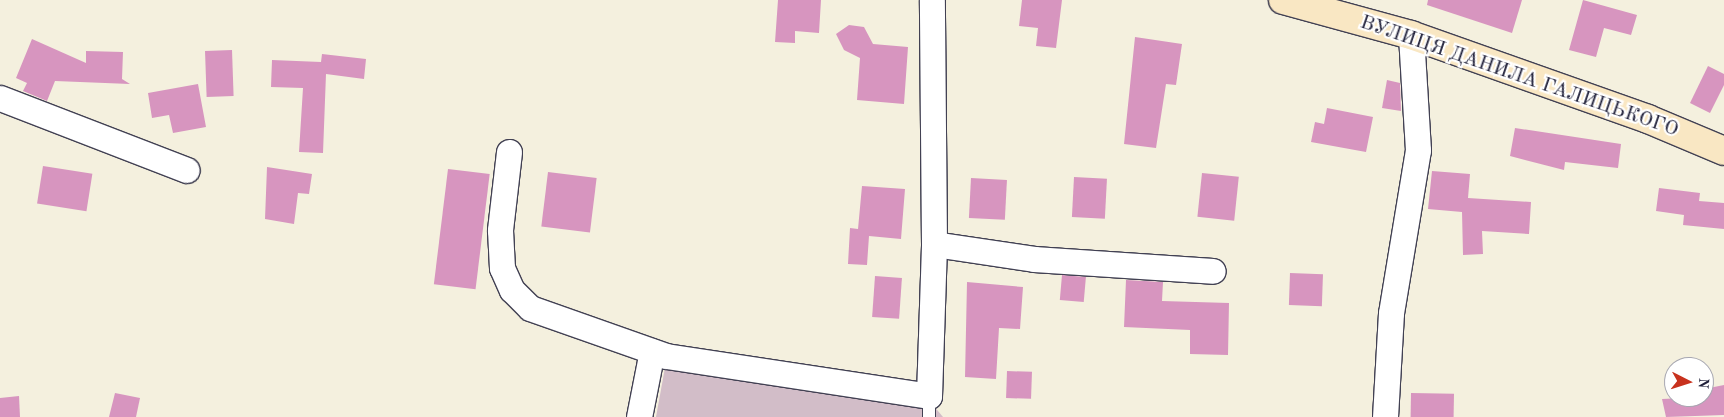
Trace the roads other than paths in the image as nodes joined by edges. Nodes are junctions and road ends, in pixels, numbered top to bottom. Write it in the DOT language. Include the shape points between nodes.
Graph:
graph roads {
  1 [pos="932,0"];
  2 [pos="1283,0"];
  3 [pos="1411,35"];
  4 [pos="0,98"];
  5 [pos="1724,151"];
  6 [pos="509,152"];
  7 [pos="187,170"];
  8 [pos="934,244"];
  9 [pos="1213,271"];
  10 [pos="652,351"];
  11 [pos="929,406"];
  12 [pos="639,417"];
  13 [pos="1385,417"];
  1 -- 8 [label="street"];
  2 -- 3 [label="street, ВУЛИЦЯ ДАНИЛА ГАЛИЦЬКОГО"];
  3 -- 5 [label="street, ВУЛИЦЯ ДАНИЛА ГАЛИЦЬКОГО" via="1648,118"];
  3 -- 13 [label="street" via="1418,150 1391,313"];
  4 -- 7 [label="street"];
  6 -- 10 [label="street" via="500,230 502,268 512,290 530,308"];
  8 -- 9 [label="street" via="1034,259"];
  8 -- 11 [label="street"];
  10 -- 11 [label="street"];
  10 -- 12 [label="street"];
}
